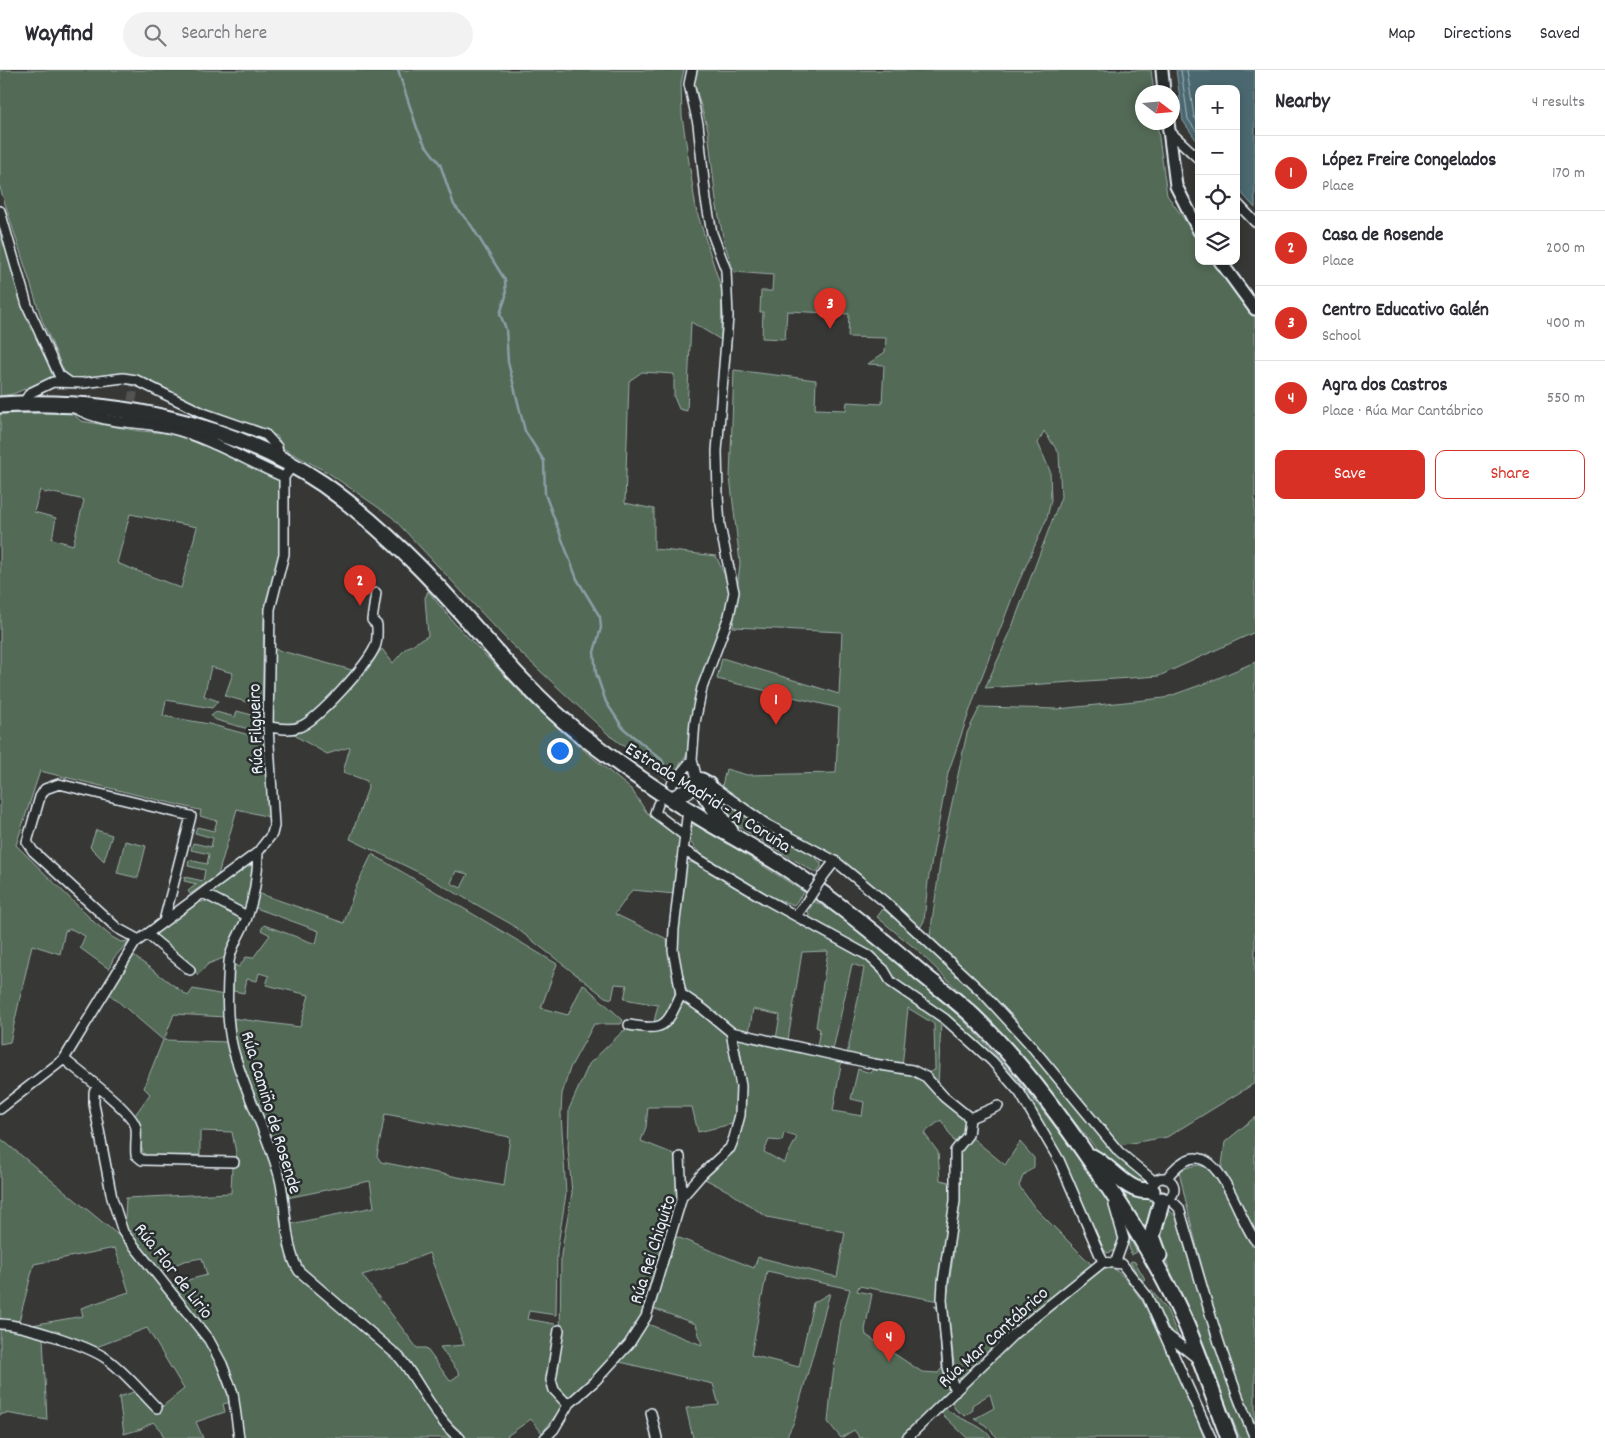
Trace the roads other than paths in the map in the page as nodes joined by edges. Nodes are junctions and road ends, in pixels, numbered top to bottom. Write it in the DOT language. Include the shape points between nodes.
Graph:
graph roads {
  1 [pos="692,70"];
  2 [pos="1162,70"];
  3 [pos="1163,85"];
  4 [pos="1169,130"];
  5 [pos="1172,130"];
  6 [pos="1195,155"];
  7 [pos="1240,206"];
  8 [pos="0,211"];
  9 [pos="1255,222"];
  10 [pos="1195,223"];
  11 [pos="1223,265"];
  12 [pos="1255,309"];
  13 [pos="69,382"];
  14 [pos="23,404"];
  15 [pos="0,405"];
  16 [pos="71,405"];
  17 [pos="279,458"];
  18 [pos="288,472"];
  19 [pos="376,593"];
  20 [pos="268,727"];
  21 [pos="692,760"];
  22 [pos="705,783"];
  23 [pos="672,784"];
  24 [pos="673,799"];
  25 [pos="658,804"];
  26 [pos="688,809"];
  27 [pos="685,836"];
  28 [pos="736,838"];
  29 [pos="685,851"];
  30 [pos="258,852"];
  31 [pos="835,861"];
  32 [pos="203,893"];
  33 [pos="247,916"];
  34 [pos="796,916"];
  35 [pos="164,921"];
  36 [pos="147,934"];
  37 [pos="139,940"];
  38 [pos="190,970"];
  39 [pos="681,994"];
  40 [pos="629,1026"];
  41 [pos="731,1032"];
  42 [pos="64,1059"];
  43 [pos="98,1088"];
  44 [pos="998,1106"];
  45 [pos="0,1109"];
  46 [pos="970,1118"];
  47 [pos="1088,1155"];
  48 [pos="680,1157"];
  49 [pos="234,1162"];
  50 [pos="1166,1179"];
  51 [pos="1109,1188"];
  52 [pos="1160,1193"];
  53 [pos="682,1197"];
  54 [pos="1255,1240"];
  55 [pos="1103,1262"];
  56 [pos="1116,1262"];
  57 [pos="1167,1286"];
  58 [pos="0,1324"];
  59 [pos="559,1330"];
  60 [pos="1164,1332"];
  61 [pos="1199,1361"];
  62 [pos="954,1392"];
  63 [pos="568,1405"];
  64 [pos="157,1408"];
  65 [pos="651,1413"];
  66 [pos="239,1438"];
  67 [pos="460,1438"];
  68 [pos="545,1438"];
  69 [pos="657,1438"];
  70 [pos="907,1438"];
  71 [pos="1211,1438"];
  72 [pos="1229,1438"];
  73 [pos="1255,1438"];
  1 -- 21 [label="street" via="690,84 706,200 712,233 726,270 728,317 717,451 718,496 720,526 734,592 729,616 702,688"];
  2 -- 3 [label="street"];
  4 -- 10 [label="street" via="1176,186"];
  5 -- 6 [label="street"];
  7 -- 9 [label="street"];
  8 -- 13 [label="street" via="27,305 59,375"];
  11 -- 12 [label="street"];
  13 -- 14 [label="street" via="40,386"];
  13 -- 17 [label="street" via="136,380 203,413 266,435 277,447"];
  14 -- 15 [label="highway, Estrada Madrid - A Coruña"];
  14 -- 16 [label="highway, Estrada Madrid - A Coruña"];
  16 -- 17 [label="highway, Estrada Madrid - A Coruña" via="160,417 206,430"];
  16 -- 18 [label="street" via="112,421 170,428 263,466"];
  17 -- 18 [label="highway, Estrada Madrid - A Coruña"];
  18 -- 20 [label="street, Rúa Filgueiro" via="284,554 270,610"];
  18 -- 24 [label="highway, Estrada Madrid - A Coruña" via="321,483 351,505 400,549 564,720 607,756"];
  19 -- 20 [label="street" via="372,620 377,624 378,637 374,649 342,690 304,725 296,728"];
  20 -- 30 [label="street, Rúa Filgueiro" via="274,826"];
  21 -- 22 [label="street" via="696,775"];
  21 -- 23 [label="street"];
  22 -- 24 [label="highway"];
  22 -- 28 [label="highway" via="706,796"];
  22 -- 31 [label="street" via="766,824"];
  24 -- 26 [label="highway, Estrada Madrid - A Coruña"];
  25 -- 27 [label="street" via="655,814"];
  26 -- 27 [label="street"];
  26 -- 28 [label="highway, Estrada Madrid - A Coruña"];
  27 -- 29 [label="street"];
  28 -- 47 [label="highway, Estrada Madrid - A Coruña" via="792,872 843,909 972,1015 1050,1103"];
  29 -- 34 [label="street"];
  29 -- 39 [label="street" via="674,936"];
  30 -- 32 [label="street, Rúa Filgueiro"];
  30 -- 33 [label="street, Rúa Camiño de Rosende"];
  31 -- 34 [label="street, bridge"];
  31 -- 52 [label="street" via="984,993 1119,1152"];
  32 -- 33 [label="street"];
  32 -- 35 [label="street, Rúa Filgueiro"];
  33 -- 67 [label="street, Rúa Camiño de Rosende" via="230,959 228,1016 242,1078 279,1176 294,1264 399,1357 447,1426"];
  34 -- 55 [label="street" via="869,956 891,982 945,1019 992,1061 1020,1093 1059,1160"];
  35 -- 36 [label="street, Rúa Filgueiro"];
  35 -- 37 [label="street" via="191,816 60,784 45,789 27,842 33,852 117,928"];
  36 -- 37 [label="street, Rúa Filgueiro"];
  36 -- 38 [label="street"];
  37 -- 42 [label="street, Rúa Filgueiro" via="126,955"];
  39 -- 40 [label="street" via="663,1025 653,1029"];
  39 -- 41 [label="street"];
  41 -- 46 [label="street" via="912,1070 926,1077"];
  41 -- 53 [label="street, Rúa Rei Chiquito" via="741,1086 740,1115 734,1138 730,1148"];
  42 -- 43 [label="street"];
  42 -- 45 [label="street, Rúa Filgueiro"];
  43 -- 49 [label="street" via="132,1119 136,1127 136,1155 142,1160"];
  43 -- 66 [label="street, Rúa Flor de Lirio" via="94,1092 94,1104 112,1198 123,1232 209,1340 233,1393"];
  44 -- 46 [label="street"];
  46 -- 62 [label="street" via="968,1134 955,1151 955,1201 943,1282 948,1367"];
  47 -- 51 [label="highway, Estrada Madrid - A Coruña"];
  47 -- 52 [label="highway" via="1101,1161 1131,1186"];
  48 -- 53 [label="street"];
  50 -- 52 [label="street" via="1160,1179"];
  50 -- 52 [label="street" via="1174,1189"];
  50 -- 54 [label="street" via="1175,1167 1187,1161 1208,1160 1221,1176"];
  51 -- 56 [label="street" via="1124,1239"];
  51 -- 57 [label="highway, Estrada Madrid - A Coruña" via="1137,1230"];
  52 -- 57 [label="highway" via="1152,1236"];
  52 -- 73 [label="street" via="1179,1208 1222,1350"];
  53 -- 63 [label="street, Rúa Rei Chiquito" via="646,1317 629,1344"];
  55 -- 56 [label="street"];
  55 -- 62 [label="street, Rúa Mar Cantábrico" via="1015,1333"];
  56 -- 60 [label="street" via="1122,1264 1147,1296"];
  57 -- 61 [label="highway, Estrada Madrid - A Coruña" via="1186,1324"];
  58 -- 64 [label="street" via="24,1328 98,1354"];
  59 -- 63 [label="street" via="551,1380 554,1390"];
  60 -- 61 [label="street"];
  60 -- 71 [label="street"];
  61 -- 72 [label="highway, Estrada Madrid - A Coruña"];
  62 -- 70 [label="street, Rúa Mar Cantábrico"];
  63 -- 68 [label="street, Rúa Rei Chiquito"];
  65 -- 69 [label="street"];
}
